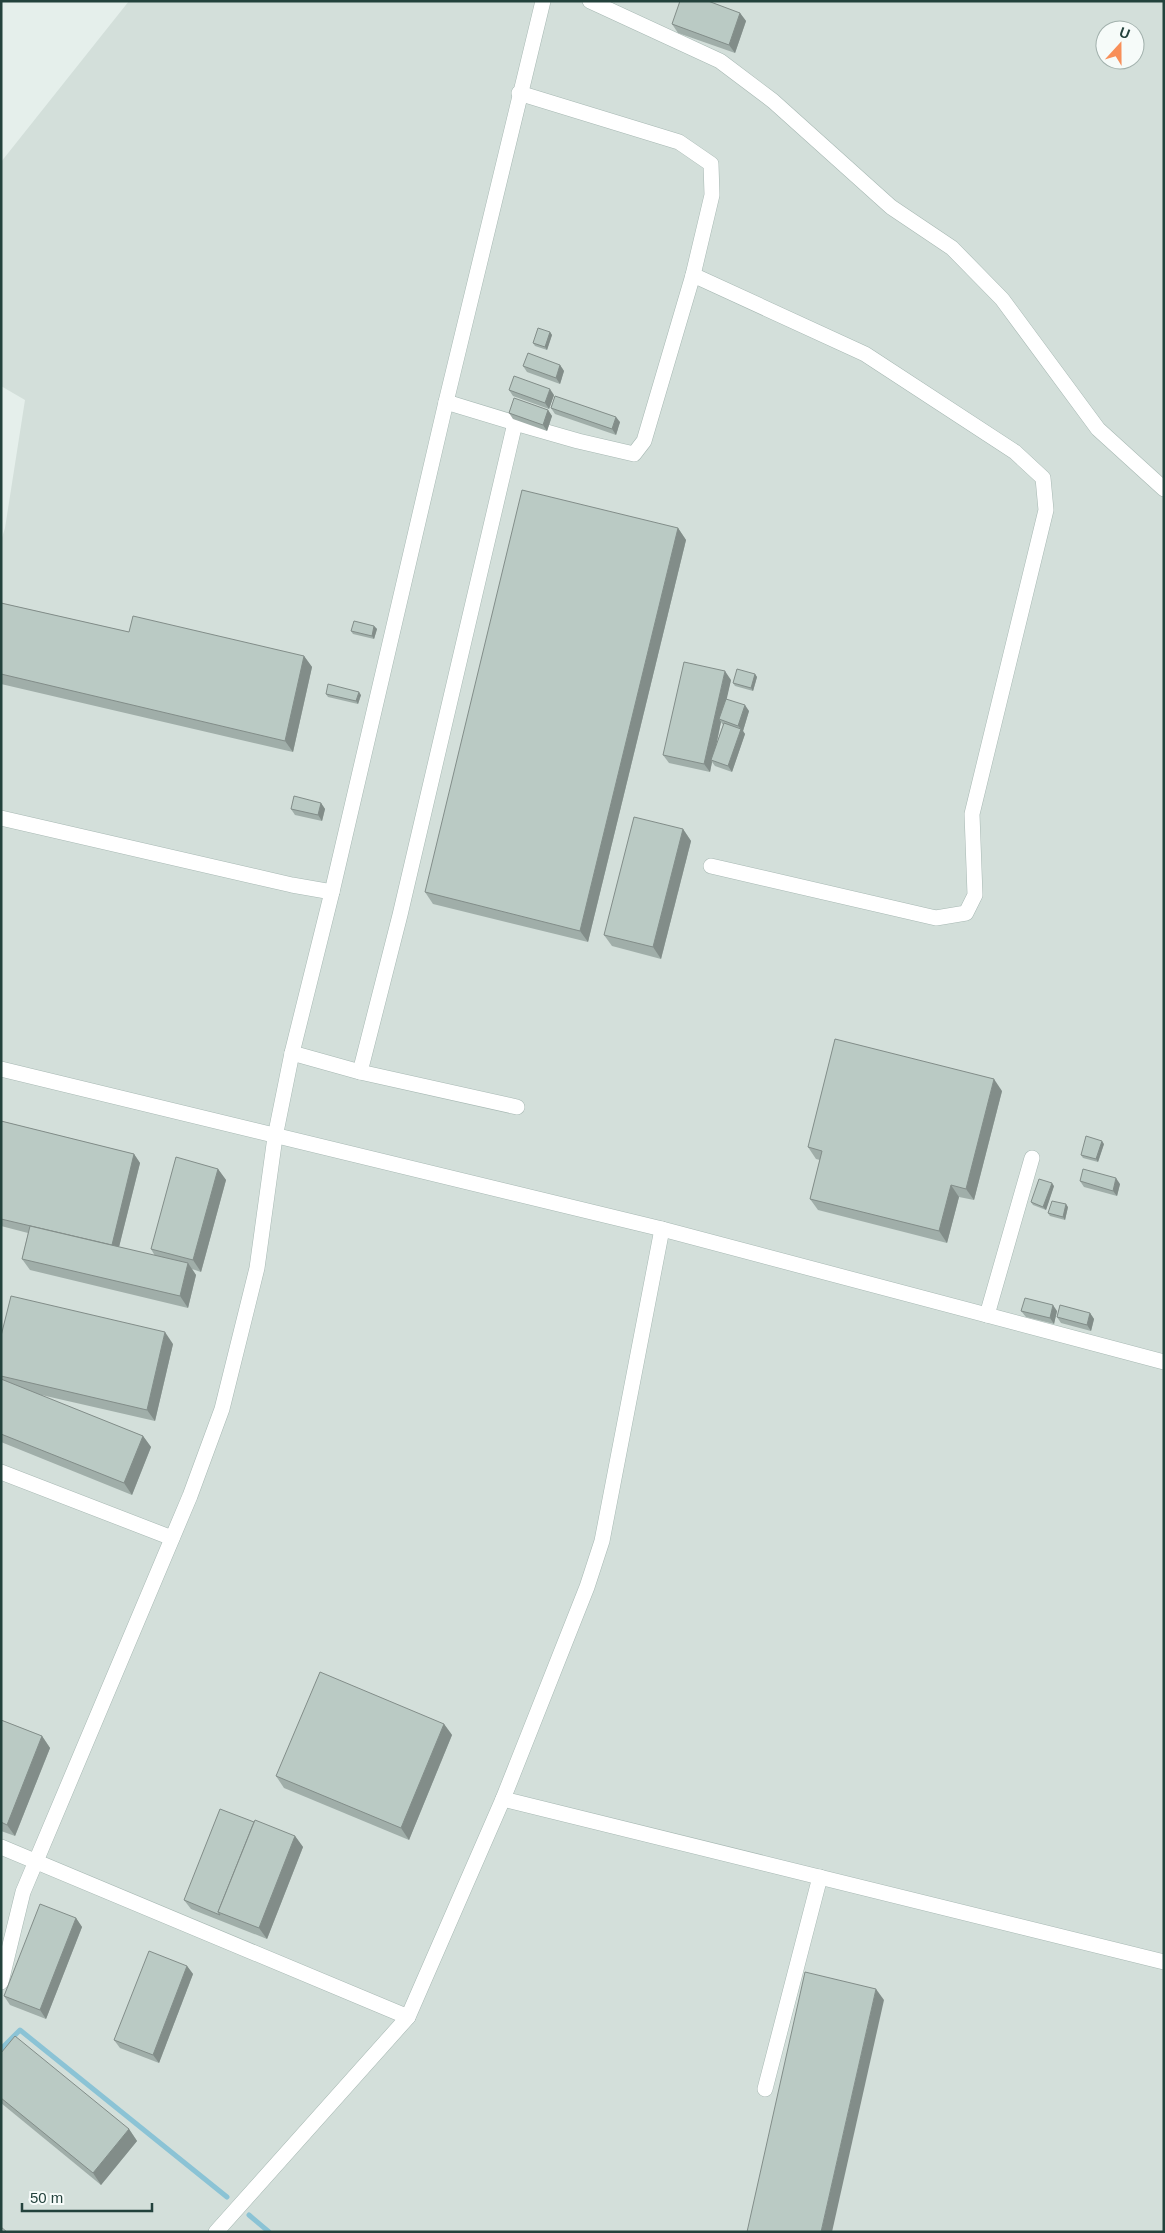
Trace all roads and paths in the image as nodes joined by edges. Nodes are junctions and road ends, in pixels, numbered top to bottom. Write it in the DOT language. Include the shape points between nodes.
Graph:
graph roads {
  1 [pos="543,1"];
  2 [pos="590,1"];
  3 [pos="520,93"];
  4 [pos="693,275"];
  5 [pos="446,402"];
  6 [pos="515,423"];
  7 [pos="1164,489"];
  8 [pos="1,818"];
  9 [pos="711,866"];
  10 [pos="332,892"];
  11 [pos="292,1053"];
  12 [pos="1,1070"];
  13 [pos="360,1072"];
  14 [pos="517,1107"];
  15 [pos="275,1137"];
  16 [pos="1032,1158"];
  17 [pos="662,1229"];
  18 [pos="987,1315"];
  19 [pos="1164,1362"];
  20 [pos="1,1472"];
  21 [pos="172,1538"];
  22 [pos="503,1799"];
  23 [pos="1,1847"];
  24 [pos="36,1862"];
  25 [pos="820,1877"];
  26 [pos="1164,1962"];
  27 [pos="4,1963"];
  28 [pos="1,1982"];
  29 [pos="408,2017"];
  30 [pos="765,2089"];
  31 [pos="216,2232"];
  1 -- 3 [label="street"];
  2 -- 7 [label="street" via="720,61 773,101 891,207 952,248 1002,300 1098,429"];
  3 -- 4 [label="street" via="679,142 711,164 712,195"];
  3 -- 5 [label="street"];
  4 -- 6 [label="street" via="644,441 634,454"];
  4 -- 9 [label="street" via="865,354 1015,452 1043,478 1046,510 972,814 974,896 966,913 936,918"];
  5 -- 6 [label="street"];
  5 -- 10 [label="street"];
  6 -- 13 [label="street"];
  8 -- 10 [label="street"];
  10 -- 11 [label="street"];
  11 -- 13 [label="street"];
  11 -- 15 [label="street"];
  12 -- 15 [label="street"];
  13 -- 14 [label="street"];
  15 -- 17 [label="street"];
  15 -- 21 [label="street" via="257,1268 222,1409"];
  16 -- 18 [label="street"];
  17 -- 18 [label="street"];
  17 -- 22 [label="street" via="602,1541"];
  18 -- 19 [label="street"];
  20 -- 21 [label="street"];
  21 -- 24 [label="street"];
  22 -- 25 [label="street"];
  22 -- 29 [label="street"];
  23 -- 24 [label="street"];
  24 -- 27 [label="street" via="23,1892"];
  24 -- 29 [label="street"];
  25 -- 26 [label="street"];
  25 -- 30 [label="street"];
  27 -- 28 [label="street"];
  29 -- 31 [label="street"];
}
